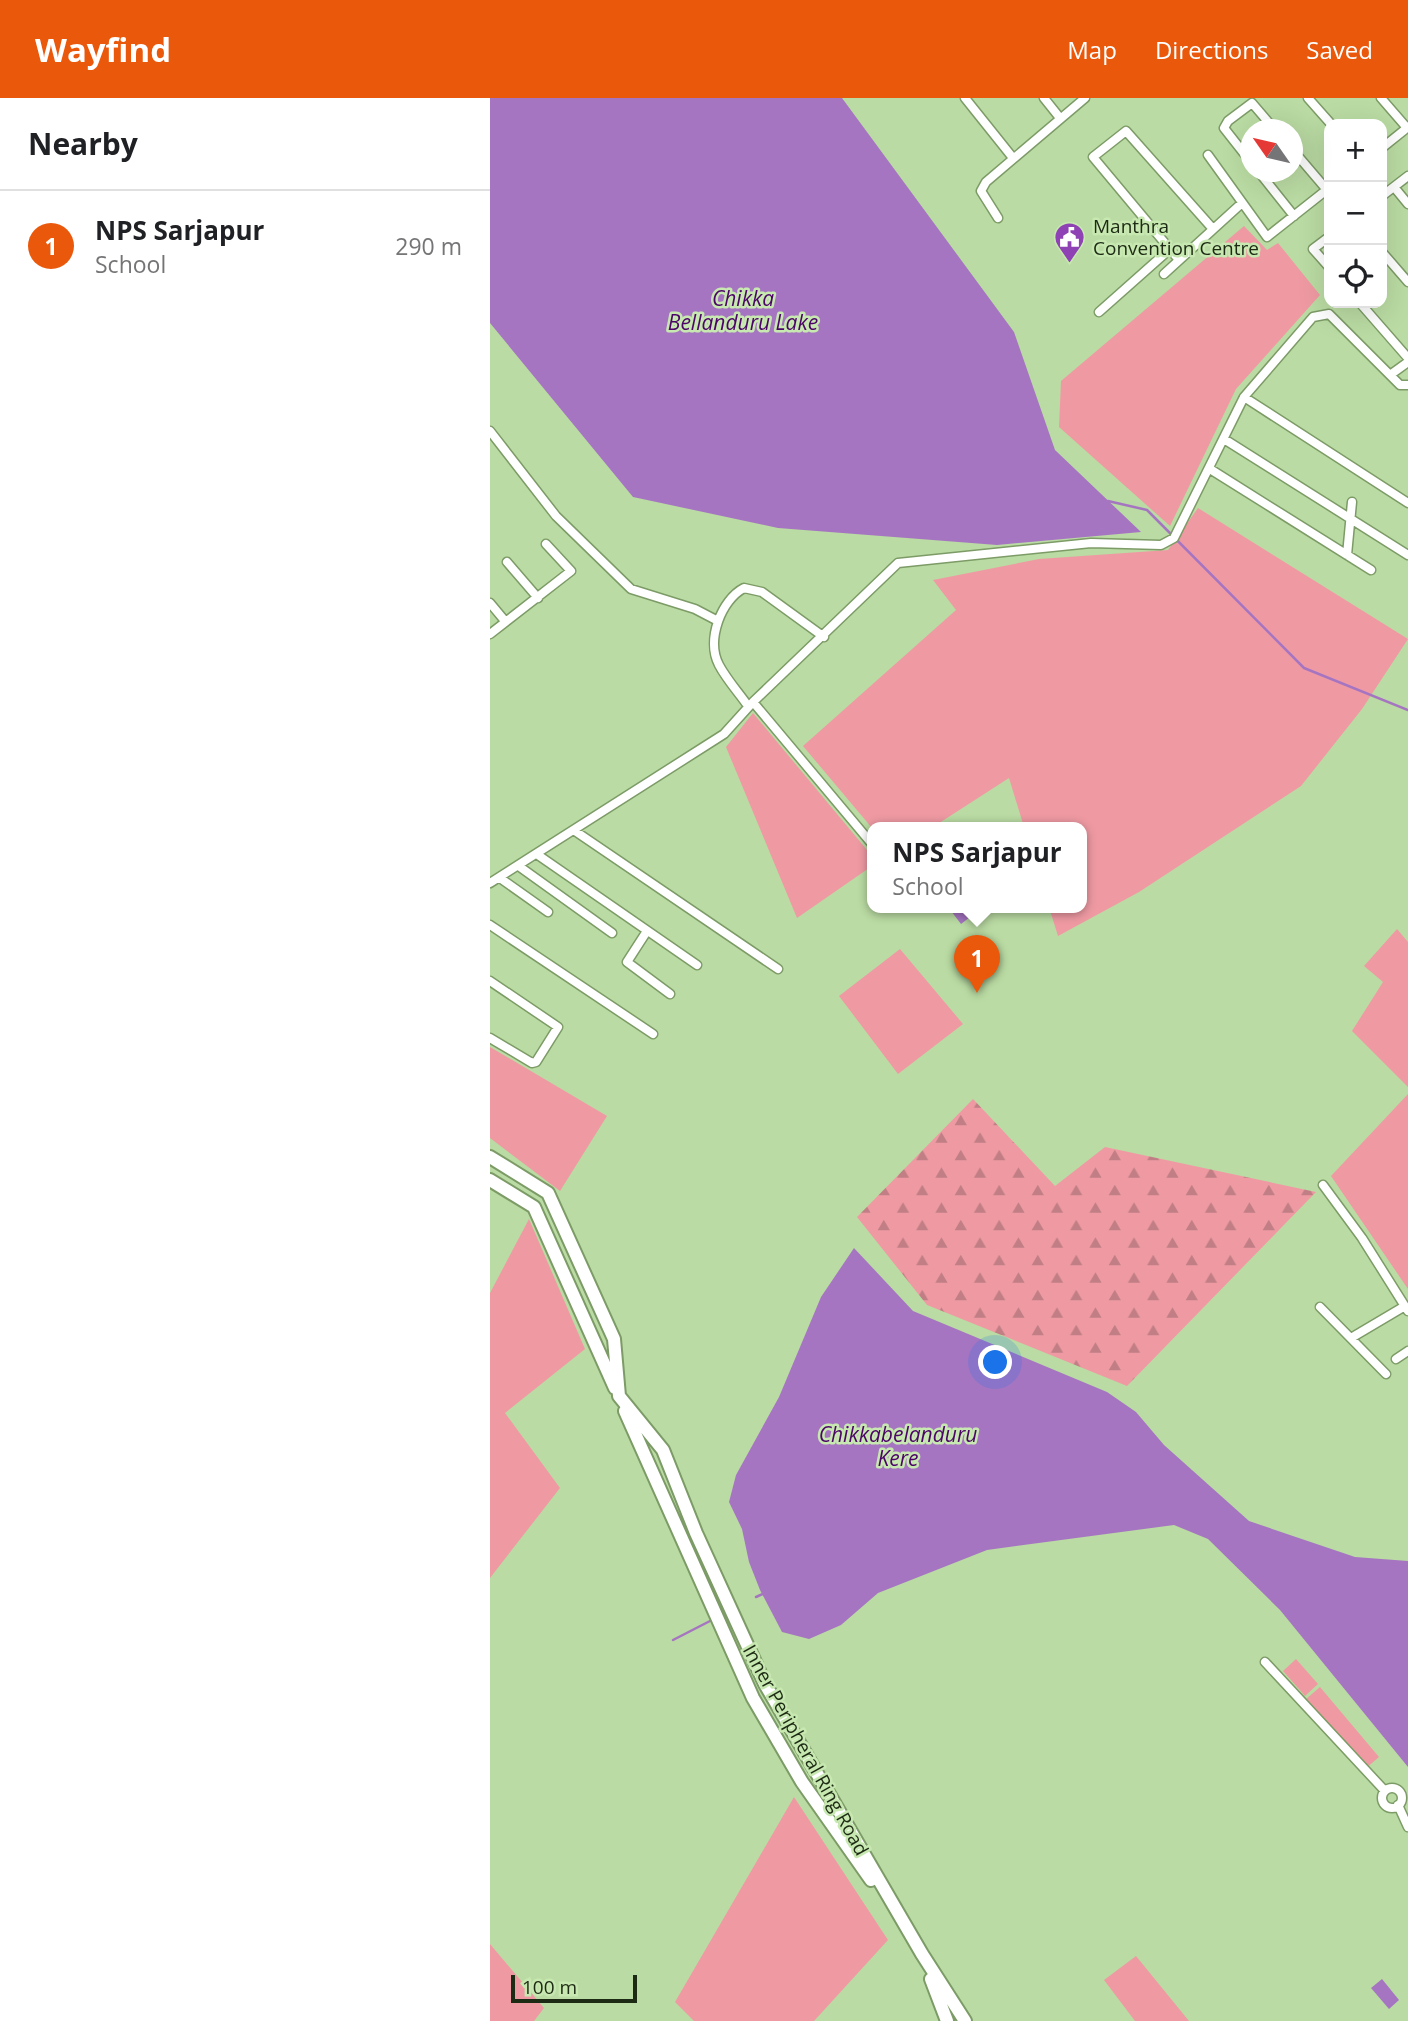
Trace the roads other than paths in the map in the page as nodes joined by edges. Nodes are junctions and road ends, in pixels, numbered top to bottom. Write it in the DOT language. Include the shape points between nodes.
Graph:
graph roads {
  1 [pos="965,98"];
  2 [pos="1044,98"];
  3 [pos="1085,98"];
  4 [pos="1308,98"];
  5 [pos="1381,98"];
  6 [pos="1060,118"];
  7 [pos="1266,119"];
  8 [pos="1327,119"];
  9 [pos="1407,128"];
  10 [pos="1387,144"];
  11 [pos="1240,148"];
  12 [pos="1208,155"];
  13 [pos="1013,158"];
  14 [pos="1303,160"];
  15 [pos="1408,176"];
  16 [pos="1267,182"];
  17 [pos="1324,184"];
  18 [pos="1394,187"];
  19 [pos="1324,192"];
  20 [pos="1387,192"];
  21 [pos="1242,203"];
  22 [pos="1408,204"];
  23 [pos="1294,216"];
  24 [pos="998,218"];
  25 [pos="1213,229"];
  26 [pos="1324,241"];
  27 [pos="1170,249"];
  28 [pos="1387,258"];
  29 [pos="1179,260"];
  30 [pos="1324,261"];
  31 [pos="1164,274"];
  32 [pos="1408,282"];
  33 [pos="1364,308"];
  34 [pos="1099,312"];
  35 [pos="1408,360"];
  36 [pos="1390,375"];
  37 [pos="1408,385"];
  38 [pos="1244,397"];
  39 [pos="490,430"];
  40 [pos="1224,439"];
  41 [pos="1210,468"];
  42 [pos="1352,502"];
  43 [pos="1408,503"];
  44 [pos="1350,519"];
  45 [pos="546,544"];
  46 [pos="1348,555"];
  47 [pos="1408,555"];
  48 [pos="507,562"];
  49 [pos="1371,570"];
  50 [pos="538,598"];
  51 [pos="490,603"];
  52 [pos="505,621"];
  53 [pos="718,621"];
  54 [pos="490,634"];
  55 [pos="824,636"];
  56 [pos="750,704"];
  57 [pos="575,831"];
  58 [pos="867,838"];
  59 [pos="538,855"];
  60 [pos="520,867"];
  61 [pos="500,878"];
  62 [pos="490,883"];
  63 [pos="548,912"];
  64 [pos="490,925"];
  65 [pos="647,931"];
  66 [pos="612,933"];
  67 [pos="697,965"];
  68 [pos="778,970"];
  69 [pos="490,981"];
  70 [pos="670,993"];
  71 [pos="653,1034"];
  72 [pos="490,1038"];
  73 [pos="490,1157"];
  74 [pos="490,1180"];
  75 [pos="1323,1185"];
  76 [pos="1320,1307"];
  77 [pos="1406,1308"];
  78 [pos="1351,1339"];
  79 [pos="1408,1352"];
  80 [pos="1396,1359"];
  81 [pos="1386,1374"];
  82 [pos="619,1396"];
  83 [pos="1265,1662"];
  84 [pos="1408,1826"];
  85 [pos="922,1954"];
  86 [pos="947,2021"];
  87 [pos="965,2021"];
  1 -- 13 [label="street"];
  2 -- 6 [label="street"];
  3 -- 6 [label="street"];
  4 -- 8 [label="street"];
  5 -- 9 [label="street"];
  6 -- 13 [label="street"];
  7 -- 11 [label="street" via="1252,103 1228,121 1224,128"];
  9 -- 10 [label="street"];
  12 -- 21 [label="street"];
  13 -- 24 [label="street" via="981,191"];
  14 -- 17 [label="street"];
  15 -- 18 [label="street"];
  16 -- 23 [label="street"];
  18 -- 20 [label="street"];
  18 -- 22 [label="street"];
  19 -- 23 [label="street"];
  21 -- 23 [label="street" via="1267,237"];
  21 -- 25 [label="street"];
  25 -- 27 [label="street" via="1126,131 1093,157"];
  25 -- 29 [label="street"];
  26 -- 30 [label="street" via="1313,249"];
  27 -- 29 [label="street"];
  27 -- 34 [label="street"];
  28 -- 32 [label="street"];
  29 -- 31 [label="street"];
  33 -- 35 [label="street"];
  35 -- 36 [label="street"];
  36 -- 37 [label="street" via="1400,385"];
  36 -- 38 [label="street" via="1329,314 1320,313"];
  38 -- 40 [label="street"];
  38 -- 43 [label="street"];
  39 -- 53 [label="street" via="556,516 631,589"];
  40 -- 41 [label="street"];
  40 -- 44 [label="street"];
  41 -- 46 [label="street"];
  41 -- 55 [label="street" via="1182,527 1161,545 1091,542 898,563"];
  42 -- 44 [label="street"];
  44 -- 46 [label="street"];
  44 -- 47 [label="street"];
  45 -- 50 [label="street" via="571,571"];
  46 -- 49 [label="street"];
  48 -- 50 [label="street"];
  50 -- 52 [label="street"];
  51 -- 52 [label="street"];
  52 -- 54 [label="street"];
  53 -- 55 [label="street" via="732,594 744,588 762,592"];
  53 -- 56 [label="street" via="718,663"];
  55 -- 56 [label="street"];
  56 -- 57 [label="street" via="724,734"];
  56 -- 58 [label="street"];
  57 -- 59 [label="street"];
  57 -- 68 [label="street"];
  59 -- 60 [label="street"];
  59 -- 65 [label="street"];
  60 -- 61 [label="street"];
  60 -- 66 [label="street"];
  61 -- 62 [label="street"];
  61 -- 63 [label="street"];
  64 -- 71 [label="street"];
  65 -- 67 [label="street"];
  65 -- 70 [label="street" via="626,962"];
  69 -- 72 [label="street" via="558,1027 532,1063"];
  73 -- 82 [label="main road, Inner Peripheral Ring Road" via="548,1192 614,1339"];
  74 -- 82 [label="main road, Inner Peripheral Ring Road" via="534,1207"];
  75 -- 77 [label="street"];
  76 -- 78 [label="street"];
  77 -- 78 [label="street"];
  78 -- 81 [label="street"];
  79 -- 80 [label="street"];
  82 -- 85 [label="main road, Inner Peripheral Ring Road" via="663,1450 765,1685"];
  82 -- 85 [label="main road, Inner Peripheral Ring Road" via="753,1698 802,1782"];
  83 -- 84 [label="street" via="1385,1791 1393,1788 1400,1793 1398,1805"];
  85 -- 86 [label="main road, Inner Peripheral Ring Road"];
  85 -- 87 [label="main road, Inner Peripheral Ring Road"];
}
